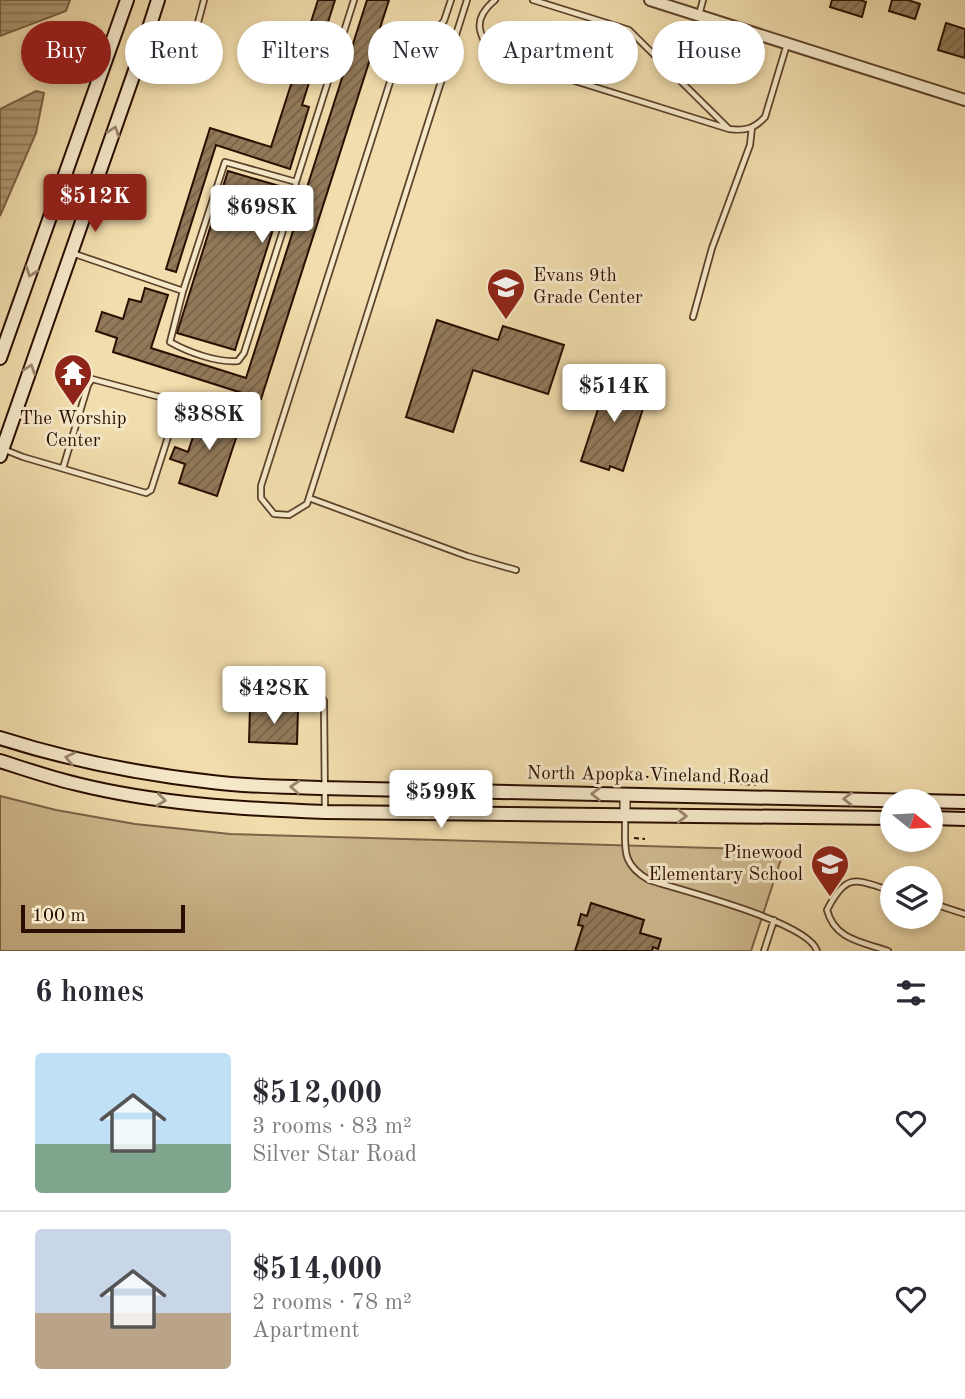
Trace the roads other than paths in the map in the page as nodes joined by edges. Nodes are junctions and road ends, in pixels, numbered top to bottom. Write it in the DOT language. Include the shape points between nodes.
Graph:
graph roads {
  1 [pos="127,0"];
  2 [pos="158,0"];
  3 [pos="204,0"];
  4 [pos="354,0"];
  5 [pos="451,0"];
  6 [pos="467,0"];
  7 [pos="495,0"];
  8 [pos="533,0"];
  9 [pos="650,0"];
  10 [pos="704,0"];
  11 [pos="699,16"];
  12 [pos="152,21"];
  13 [pos="196,21"];
  14 [pos="787,43"];
  15 [pos="131,84"];
  16 [pos="965,100"];
  17 [pos="752,128"];
  18 [pos="729,129"];
  19 [pos="296,182"];
  20 [pos="71,253"];
  21 [pos="183,291"];
  22 [pos="693,317"];
  23 [pos="0,358"];
  24 [pos="1,452"];
  25 [pos="63,467"];
  26 [pos="309,498"];
  27 [pos="516,570"];
  28 [pos="268,690"];
  29 [pos="0,738"];
  30 [pos="0,761"];
  31 [pos="326,788"];
  32 [pos="625,795"];
  33 [pos="965,802"];
  34 [pos="325,812"];
  35 [pos="625,815"];
  36 [pos="880,818"];
  37 [pos="943,818"];
  38 [pos="965,819"];
  39 [pos="880,888"];
  40 [pos="943,907"];
  41 [pos="965,914"];
  42 [pos="774,920"];
  43 [pos="764,951"];
  44 [pos="817,951"];
  45 [pos="888,951"];
  1 -- 23 [label="main road, one-way"];
  2 -- 12 [label="main road"];
  3 -- 13 [label="lane"];
  4 -- 19 [label="lane"];
  5 -- 26 [label="lane" via="444,21 390,82 261,486 261,498 274,514 298,511"];
  6 -- 26 [label="lane"];
  7 -- 18 [label="lane" via="482,14 480,35 492,55"];
  8 -- 18 [label="lane" via="629,30"];
  9 -- 11 [label="street"];
  10 -- 11 [label="lane"];
  11 -- 14 [label="street"];
  14 -- 16 [label="street"];
  14 -- 17 [label="lane" via="765,117"];
  20 -- 15 [label="main road, one-way"];
  17 -- 18 [label="lane"];
  17 -- 22 [label="lane"];
  19 -- 21 [label="lane" via="225,162"];
  19 -- 21 [label="lane" via="238,361 227,362 170,342"];
  20 -- 21 [label="lane"];
  24 -- 20 [label="main road, one-way"];
  24 -- 25 [label="lane"];
  25 -- 25 [label="lane" via="146,493 151,490 175,415 173,405 167,399 92,379"];
  26 -- 27 [label="lane"];
  28 -- 31 [label="lane" via="277,679 311,681 324,701"];
  31 -- 29 [label="main road, North Apopka Vineland Road, one-way" via="214,783 123,769"];
  30 -- 34 [label="main road, North Apopka Vineland Road, one-way" via="75,784 145,798"];
  32 -- 31 [label="main road, North Apopka Vineland Road, one-way"];
  31 -- 34 [label="lane"];
  33 -- 32 [label="main road, North Apopka Vineland Road, one-way"];
  32 -- 35 [label="street"];
  34 -- 35 [label="main road, North Apopka Vineland Road"];
  35 -- 36 [label="main road, North Apopka Vineland Road, one-way"];
  35 -- 42 [label="lane" via="626,858 634,872"];
  37 -- 38 [label="main road"];
  39 -- 45 [label="lane" via="854,880 843,884 827,910 840,933"];
  40 -- 41 [label="lane"];
  42 -- 43 [label="lane"];
  42 -- 44 [label="lane" via="809,938"];
}
